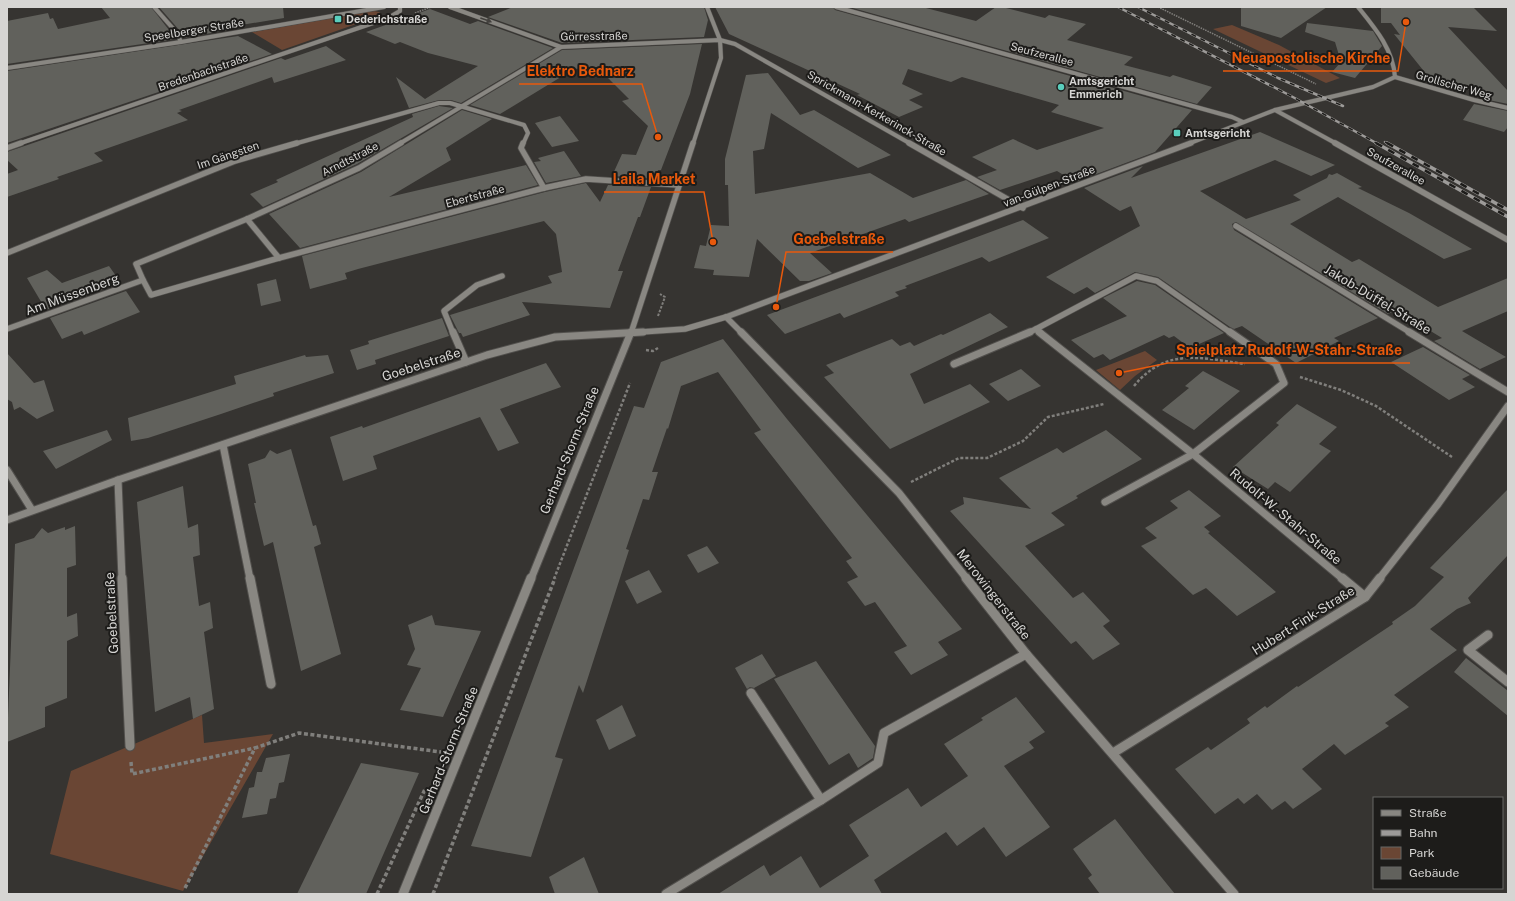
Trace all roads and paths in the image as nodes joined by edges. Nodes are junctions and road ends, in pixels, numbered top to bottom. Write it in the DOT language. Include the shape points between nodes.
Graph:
graph roads {
  1 [pos="154,7"];
  2 [pos="384,7"];
  3 [pos="400,7"];
  4 [pos="450,7"];
  5 [pos="707,7"];
  6 [pos="836,7"];
  7 [pos="1158,7"];
  8 [pos="1358,7"];
  9 [pos="720,40"];
  10 [pos="181,42"];
  11 [pos="561,47"];
  12 [pos="7,68"];
  13 [pos="1395,78"];
  14 [pos="1337,95"];
  15 [pos="464,107"];
  16 [pos="1508,108"];
  17 [pos="1275,110"];
  18 [pos="1242,122"];
  19 [pos="7,148"];
  20 [pos="679,185"];
  21 [pos="544,188"];
  22 [pos="1023,208"];
  23 [pos="247,219"];
  24 [pos="1236,226"];
  25 [pos="1508,240"];
  26 [pos="7,253"];
  27 [pos="279,258"];
  28 [pos="502,276"];
  29 [pos="144,280"];
  30 [pos="646,286"];
  31 [pos="726,318"];
  32 [pos="7,329"];
  33 [pos="1036,329"];
  34 [pos="651,331"];
  35 [pos="631,332"];
  36 [pos="643,350"];
  37 [pos="466,362"];
  38 [pos="954,364"];
  39 [pos="632,380"];
  40 [pos="1508,392"];
  41 [pos="1124,399"];
  42 [pos="1508,406"];
  43 [pos="224,445"];
  44 [pos="1193,454"];
  45 [pos="7,470"];
  46 [pos="118,480"];
  47 [pos="898,493"];
  48 [pos="1105,502"];
  49 [pos="32,510"];
  50 [pos="7,520"];
  51 [pos="1365,597"];
  52 [pos="1488,635"];
  53 [pos="1026,654"];
  54 [pos="1508,682"];
  55 [pos="271,684"];
  56 [pos="750,693"];
  57 [pos="130,746"];
  58 [pos="255,748"];
  59 [pos="441,752"];
  60 [pos="1113,753"];
  61 [pos="132,774"];
  62 [pos="821,800"];
  63 [pos="186,888"];
  64 [pos="403,894"];
  65 [pos="434,894"];
  66 [pos="666,894"];
  67 [pos="1234,894"];
  1 -- 10 [label="street"];
  2 -- 10 [label="street, Speelberger Straße"];
  3 -- 19 [label="street, Bredenbachstraße" via="400,11 388,18"];
  4 -- 11 [label="street, Görresstraße, one-way"];
  5 -- 9 [label="street, Gerhard-Storm-Straße"];
  6 -- 18 [label="street, Seufzerallee" via="1232,117"];
  7 -- 14 [label="path"];
  8 -- 13 [label="street" via="1392,56"];
  9 -- 11 [label="street, Görresstraße"];
  9 -- 20 [label="street, Gerhard-Storm-Straße" via="721,58"];
  9 -- 22 [label="street, Sprickmann-Kerkerinck-Straße" via="741,47"];
  10 -- 12 [label="street, Speelberger Straße"];
  11 -- 15 [label="street, Arndtstraße"];
  13 -- 14 [label="street, van-Gülpen-Straße" via="1373,87"];
  13 -- 16 [label="street, Grollscher Weg"];
  14 -- 17 [label="street, van-Gülpen-Straße"];
  15 -- 21 [label="street, Im Gängsten" via="524,125 528,133 521,148"];
  15 -- 23 [label="street, Arndtstraße" via="359,168"];
  15 -- 26 [label="street, Im Gängsten" via="450,103 429,105 235,161"];
  17 -- 18 [label="street, van-Gülpen-Straße"];
  17 -- 25 [label="street, Seufzerallee"];
  18 -- 22 [label="street, van-Gülpen-Straße"];
  20 -- 21 [label="street, Ebertstraße" via="586,180"];
  20 -- 30 [label="street, Gerhard-Storm-Straße"];
  21 -- 27 [label="street, Ebertstraße"];
  22 -- 31 [label="street, van-Gülpen-Straße"];
  23 -- 27 [label="street"];
  23 -- 29 [label="street, Arndtstraße" via="136,264"];
  24 -- 40 [label="street, Jakob-Düffel-Straße"];
  27 -- 29 [label="street, Ebertstraße" via="151,295"];
  28 -- 37 [label="street" via="477,285 444,311"];
  29 -- 32 [label="street, Am Müssenberg"];
  30 -- 34 [label="path" via="665,297"];
  30 -- 35 [label="street, Gerhard-Storm-Straße"];
  31 -- 34 [label="street, van-Gülpen-Straße" via="686,329"];
  31 -- 47 [label="street, Merowingerstraße"];
  33 -- 38 [label="street"];
  33 -- 41 [label="street, Rudolf-W.-Stahr-Straße"];
  33 -- 44 [label="street" via="1136,276 1157,281 1276,364 1284,383"];
  34 -- 35 [label="street, van-Gülpen-Straße"];
  34 -- 36 [label="path"];
  35 -- 37 [label="street, Goebelstraße" via="555,337"];
  35 -- 64 [label="street, Gerhard-Storm-Straße"];
  37 -- 43 [label="street, Goebelstraße"];
  39 -- 65 [label="path"];
  41 -- 44 [label="street, Rudolf-W.-Stahr-Straße"];
  41 -- 47 [label="path" via="1048,417 1023,441 987,458 959,458 913,481"];
  42 -- 51 [label="street, Hubert-Fink-Straße" via="1438,504"];
  43 -- 46 [label="street, Goebelstraße"];
  43 -- 55 [label="street"];
  44 -- 48 [label="street"];
  44 -- 51 [label="street, Rudolf-W.-Stahr-Straße"];
  45 -- 49 [label="street"];
  46 -- 49 [label="street, Goebelstraße"];
  46 -- 57 [label="street, Goebelstraße"];
  47 -- 53 [label="street, Merowingerstraße"];
  49 -- 50 [label="street, Goebelstraße"];
  51 -- 60 [label="street, Hubert-Fink-Straße"];
  52 -- 54 [label="street" via="1468,650"];
  53 -- 60 [label="street, Merowingerstraße"];
  53 -- 62 [label="street" via="884,733 878,763"];
  56 -- 62 [label="street"];
  58 -- 59 [label="path" via="299,733"];
  58 -- 61 [label="path"];
  58 -- 63 [label="path"];
  60 -- 67 [label="street, Merowingerstraße"];
  62 -- 66 [label="street"];
}
